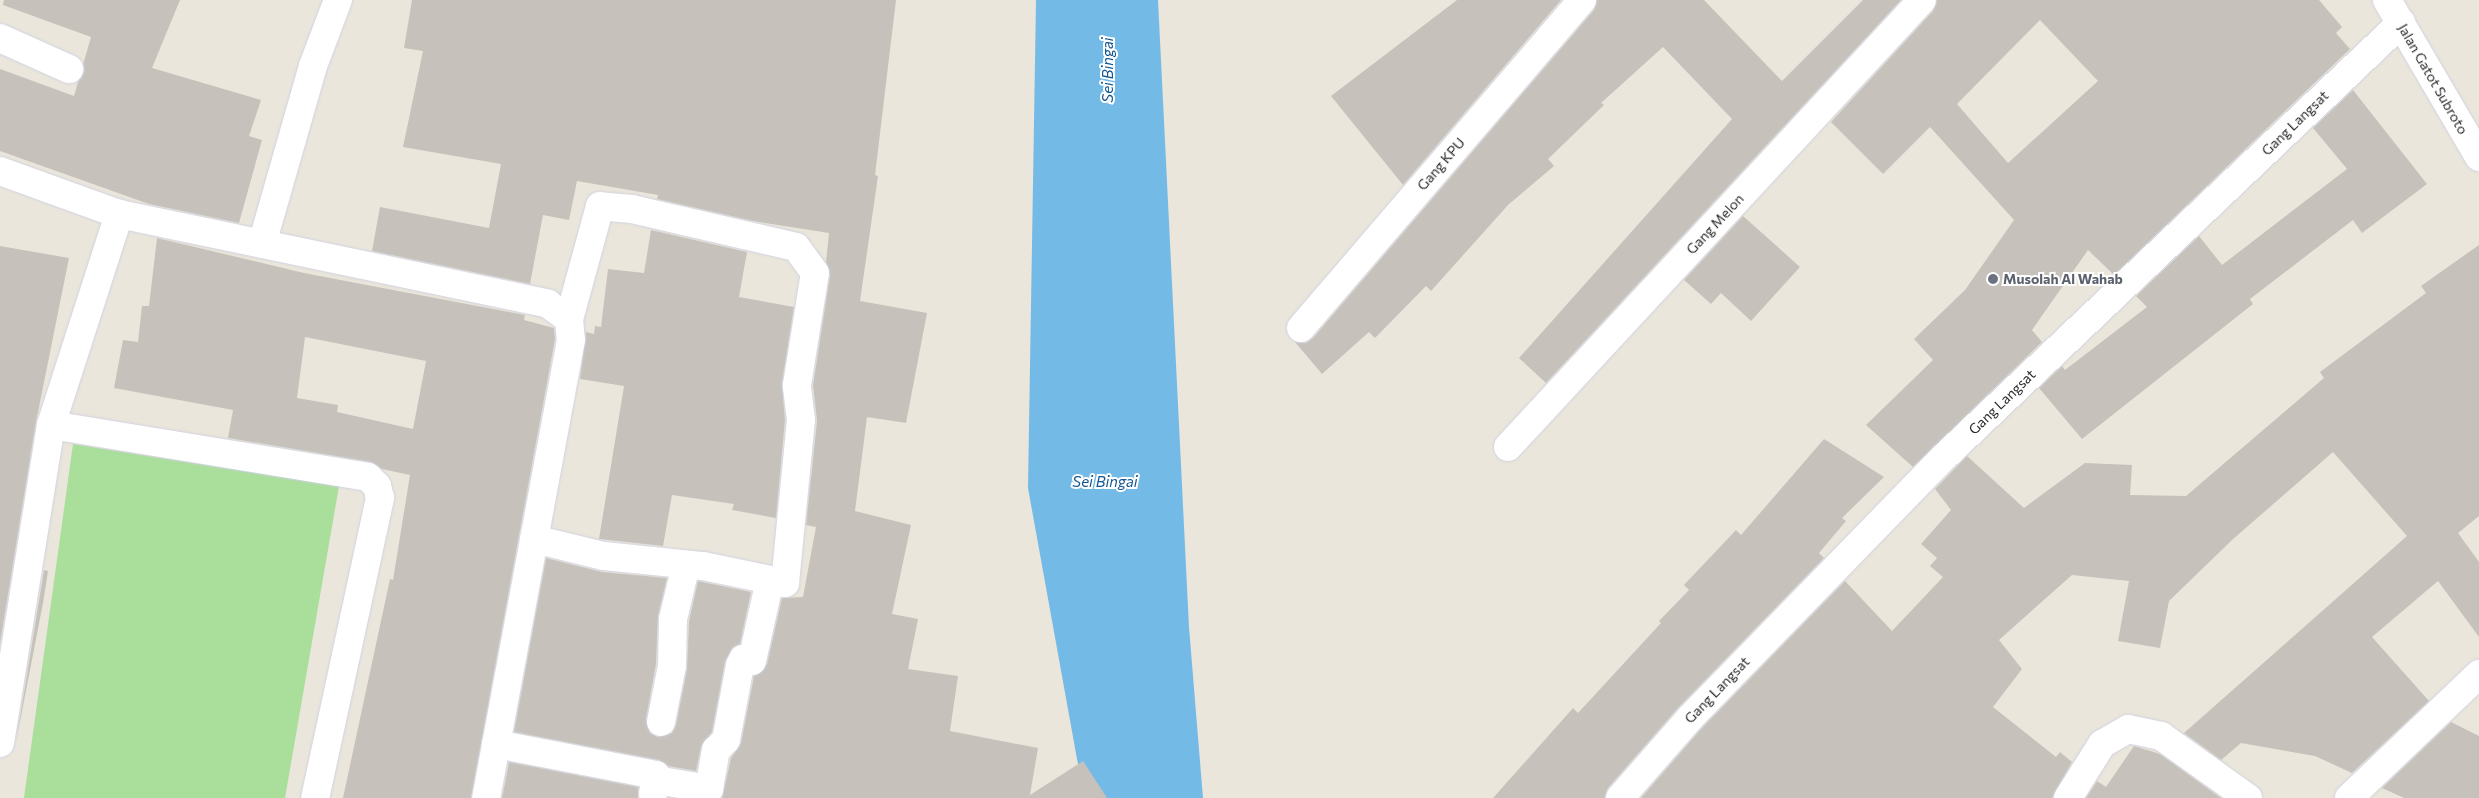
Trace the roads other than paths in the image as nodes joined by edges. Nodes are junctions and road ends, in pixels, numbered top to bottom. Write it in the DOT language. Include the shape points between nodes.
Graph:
graph roads {
  1 [pos="338,0"];
  2 [pos="1582,0"];
  3 [pos="1922,0"];
  4 [pos="2387,0"];
  5 [pos="2401,23"];
  6 [pos="0,38"];
  7 [pos="69,69"];
  8 [pos="2478,152"];
  9 [pos="0,171"];
  10 [pos="119,214"];
  11 [pos="262,244"];
  12 [pos="569,319"];
  13 [pos="1301,328"];
  14 [pos="51,425"];
  15 [pos="1508,447"];
  16 [pos="534,539"];
  17 [pos="686,565"];
  18 [pos="770,580"];
  19 [pos="2479,674"];
  20 [pos="661,722"];
  21 [pos="0,743"];
  22 [pos="496,744"];
  23 [pos="654,789"];
  24 [pos="710,794"];
  25 [pos="315,798"];
  26 [pos="486,798"];
  27 [pos="1620,798"];
  28 [pos="2068,798"];
  29 [pos="2248,798"];
  30 [pos="2349,798"];
  1 -- 11 [label="street" via="313,66"];
  2 -- 13 [label="street, Gang KPU"];
  3 -- 15 [label="street, Gang Melon"];
  4 -- 5 [label="street, Jalan Gatot Subroto"];
  5 -- 8 [label="street, Jalan Gatot Subroto"];
  5 -- 27 [label="street, Gang Langsat" via="1943,458 1690,718"];
  6 -- 7 [label="street"];
  9 -- 10 [label="street"];
  10 -- 11 [label="street"];
  10 -- 14 [label="street"];
  11 -- 12 [label="street" via="548,304"];
  12 -- 16 [label="street" via="571,340"];
  12 -- 18 [label="street" via="600,206 632,209 796,246 816,273 797,385 801,420 785,583"];
  14 -- 21 [label="street"];
  14 -- 25 [label="street" via="368,477 377,486 380,498"];
  16 -- 17 [label="street" via="604,556"];
  16 -- 22 [label="street"];
  17 -- 18 [label="street"];
  17 -- 20 [label="street" via="674,619 672,666"];
  18 -- 24 [label="street" via="752,661 743,660 740,665 726,740 716,750"];
  19 -- 30 [label="street"];
  22 -- 23 [label="street" via="656,775"];
  22 -- 26 [label="street"];
  23 -- 24 [label="street"];
  28 -- 29 [label="street" via="2102,744 2128,729 2161,736"];
}
